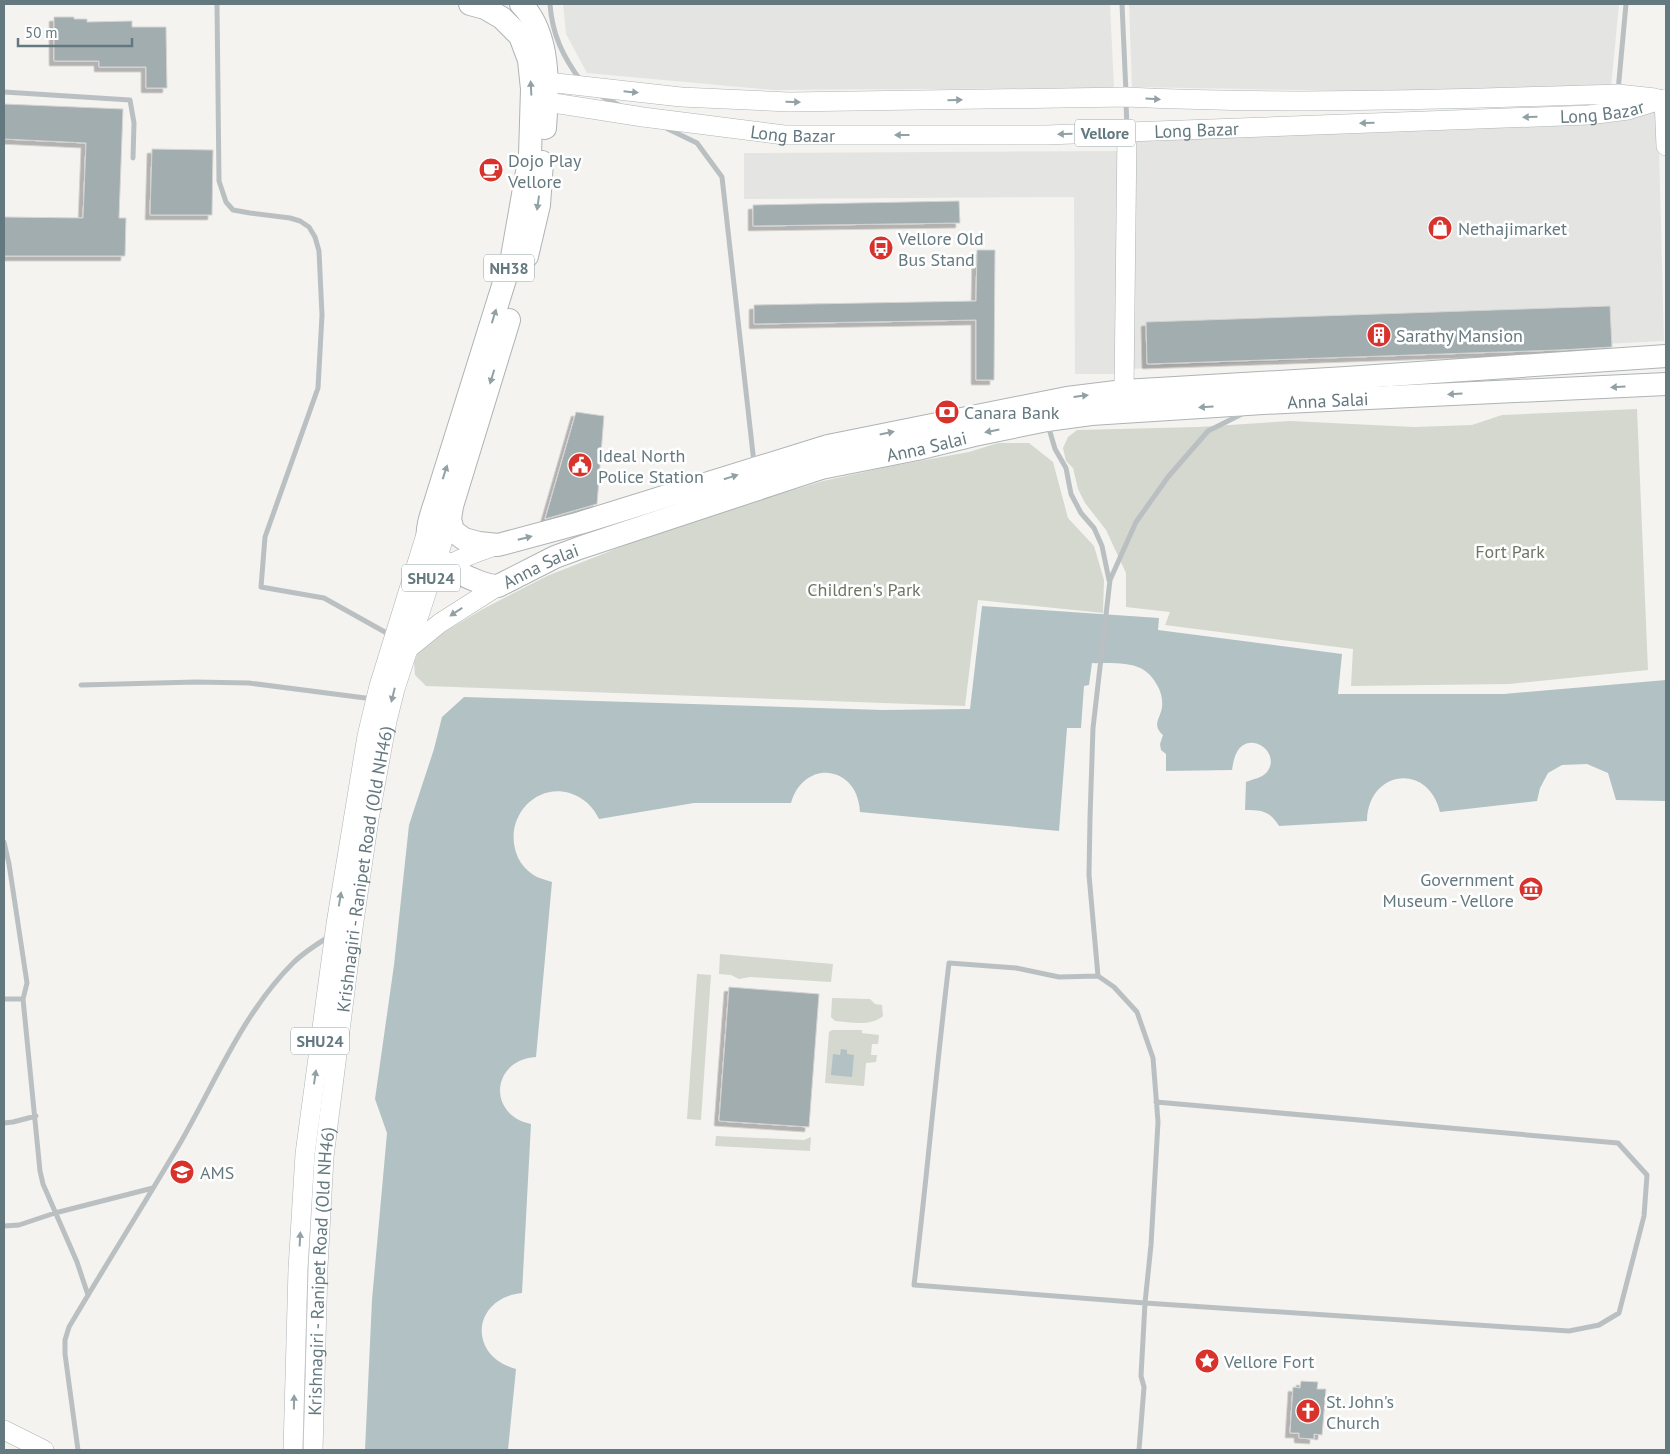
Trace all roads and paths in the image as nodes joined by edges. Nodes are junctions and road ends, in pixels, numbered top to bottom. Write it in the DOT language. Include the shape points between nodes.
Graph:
graph roads {
  1 [pos="217,4"];
  2 [pos="470,4"];
  3 [pos="521,4"];
  4 [pos="550,4"];
  5 [pos="1122,4"];
  6 [pos="1626,4"];
  7 [pos="507,9"];
  8 [pos="586,87"];
  9 [pos="4,92"];
  10 [pos="547,92"];
  11 [pos="1126,97"];
  12 [pos="1665,99"];
  13 [pos="1617,102"];
  14 [pos="643,117"];
  15 [pos="1127,132"];
  16 [pos="1666,146"];
  17 [pos="133,158"];
  18 [pos="1666,356"];
  19 [pos="1666,384"];
  20 [pos="1124,391"];
  21 [pos="1263,403"];
  22 [pos="1047,420"];
  23 [pos="755,469"];
  24 [pos="452,506"];
  25 [pos="430,518"];
  26 [pos="498,545"];
  27 [pos="439,566"];
  28 [pos="1110,580"];
  29 [pos="498,586"];
  30 [pos="401,643"];
  31 [pos="80,685"];
  32 [pos="376,700"];
  33 [pos="4,842"];
  34 [pos="6,864"];
  35 [pos="335,933"];
  36 [pos="1098,976"];
  37 [pos="4,999"];
  38 [pos="23,999"];
  39 [pos="1156,1102"];
  40 [pos="36,1116"];
  41 [pos="4,1123"];
  42 [pos="153,1188"];
  43 [pos="55,1213"];
  44 [pos="4,1226"];
  45 [pos="88,1295"];
  46 [pos="1145,1303"];
  47 [pos="4,1430"];
  48 [pos="4,1445"];
  49 [pos="15,1450"];
  50 [pos="44,1450"];
  51 [pos="78,1450"];
  52 [pos="293,1450"];
  53 [pos="313,1450"];
  54 [pos="1139,1450"];
  1 -- 30 [label="street" via="219,181 226,202 233,210 300,221 315,236 319,251 322,315 318,388 265,537 260,587 324,598"];
  2 -- 7 [label="highway, NH38"];
  3 -- 10 [label="highway, NH38" via="530,13 538,31 546,63"];
  4 -- 8 [label="street" via="551,22 567,62"];
  5 -- 11 [label="street"];
  6 -- 13 [label="street"];
  25 -- 7 [label="highway, NH38, one-way" via="512,257 530,155 532,89 529,60"];
  8 -- 10 [label="main road"];
  8 -- 11 [label="main road, one-way" via="681,97 789,102"];
  8 -- 14 [label="street"];
  9 -- 17 [label="street" via="130,100 134,123"];
  10 -- 14 [label="main road, Long Bazar / Vellore"];
  10 -- 24 [label="highway, NH38, one-way" via="538,205 523,271"];
  11 -- 13 [label="main road, one-way" via="1174,100"];
  11 -- 15 [label="street"];
  12 -- 13 [label="main road, Long Bazar / Vellore" via="1628,110"];
  12 -- 16 [label="main road"];
  13 -- 15 [label="main road, Long Bazar / Vellore, one-way" via="1589,115"];
  15 -- 14 [label="main road, Long Bazar / Vellore, one-way" via="784,135"];
  14 -- 23 [label="street" via="697,143 722,177"];
  15 -- 20 [label="main road"];
  18 -- 20 [label="highway, Anna Salai / NH38"];
  19 -- 21 [label="highway, Anna Salai, one-way"];
  23 -- 20 [label="highway, Anna Salai / NH38, one-way" via="828,446 1067,398"];
  21 -- 22 [label="highway, Anna Salai, one-way" via="1091,414"];
  21 -- 28 [label="street" via="1208,431 1168,477 1136,522"];
  22 -- 28 [label="street" via="1055,449 1066,468 1072,494 1102,546"];
  22 -- 29 [label="highway, Anna Salai, one-way" via="822,468 582,547 548,560"];
  26 -- 23 [label="highway, Anna Salai / NH38, one-way"];
  24 -- 26 [label="highway, Anna Salai / NH38" via="450,519 453,531 479,543"];
  24 -- 27 [label="main road, SHU24"];
  25 -- 27 [label="highway, NH38" via="428,542"];
  25 -- 30 [label="main road, Krishnagiri - Ranipet Road (Old NH46) / SHU24"];
  26 -- 27 [label="main road"];
  27 -- 29 [label="highway, Anna Salai" via="479,583"];
  27 -- 30 [label="main road" via="417,591"];
  28 -- 36 [label="street" via="1093,728 1089,875"];
  29 -- 30 [label="main road, one-way" via="440,623"];
  30 -- 32 [label="main road, Krishnagiri - Ranipet Road (Old NH46) / SHU24"];
  30 -- 53 [label="main road, Krishnagiri - Ranipet Road (Old NH46) / SHU24, one-way" via="353,928 324,1157"];
  31 -- 32 [label="street" via="248,683"];
  35 -- 32 [label="main road, Krishnagiri - Ranipet Road (Old NH46) / SHU24, one-way" via="367,736"];
  33 -- 34 [label="street"];
  34 -- 38 [label="street" via="27,983"];
  35 -- 42 [label="street" via="294,962 254,1011"];
  52 -- 35 [label="main road, Krishnagiri - Ranipet Road (Old NH46) / SHU24, one-way" via="304,1163"];
  36 -- 39 [label="street" via="1137,1012 1153,1058"];
  36 -- 46 [label="street" via="1059,976 1016,968 949,963 914,1285"];
  37 -- 38 [label="street"];
  38 -- 40 [label="street"];
  39 -- 46 [label="street" via="1158,1122"];
  39 -- 46 [label="street" via="1618,1142 1647,1175 1644,1216 1619,1313 1598,1325 1569,1331"];
  40 -- 41 [label="street"];
  40 -- 43 [label="street" via="40,1171"];
  42 -- 43 [label="street"];
  42 -- 45 [label="street"];
  43 -- 44 [label="street" via="19,1225"];
  43 -- 45 [label="street"];
  45 -- 51 [label="street" via="65,1340"];
  46 -- 54 [label="street"];
  47 -- 50 [label="main road"];
  48 -- 49 [label="main road"];
}
